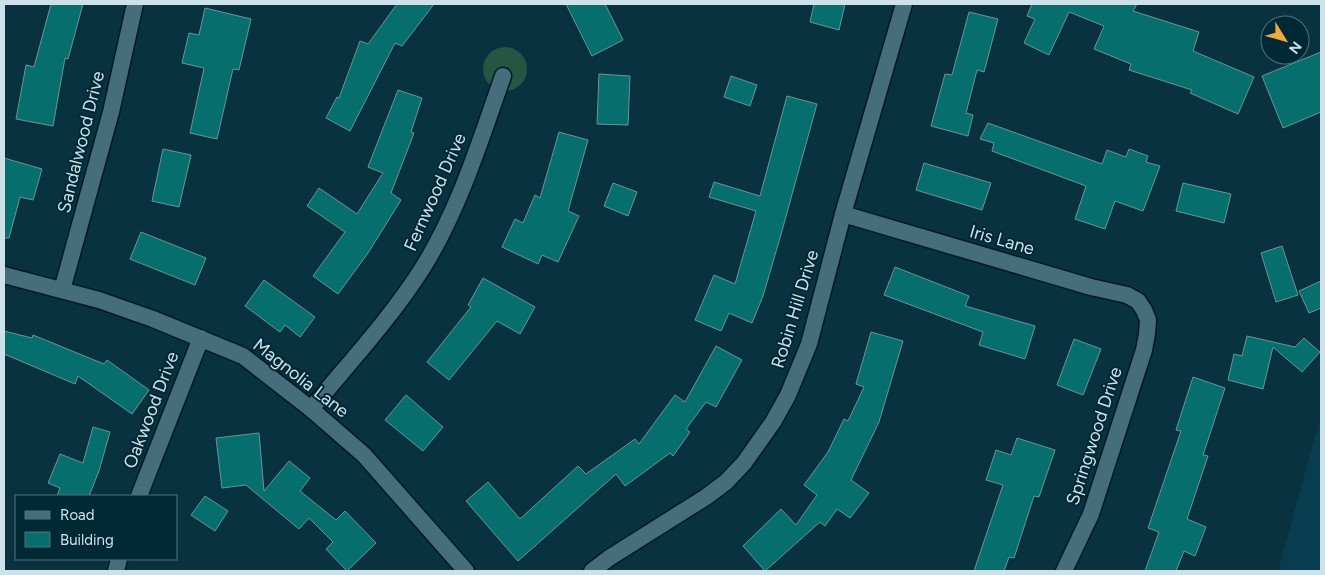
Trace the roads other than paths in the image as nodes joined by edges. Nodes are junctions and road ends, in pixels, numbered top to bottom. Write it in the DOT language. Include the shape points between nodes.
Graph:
graph roads {
  1 [pos="135,4"];
  2 [pos="904,4"];
  3 [pos="503,76"];
  4 [pos="844,214"];
  5 [pos="4,275"];
  6 [pos="62,290"];
  7 [pos="1144,310"];
  8 [pos="201,338"];
  9 [pos="311,408"];
  10 [pos="139,495"];
  11 [pos="466,571"];
  12 [pos="592,571"];
  13 [pos="1064,571"];
  1 -- 6 [label="street, Sandalwood Drive" via="111,112"];
  2 -- 4 [label="street, Robin Hill Drive"];
  3 -- 9 [label="street, Fernwood Drive" via="470,168 423,268 392,312"];
  4 -- 7 [label="street, Iris Lane" via="1127,295 1138,301"];
  4 -- 12 [label="street, Robin Hill Drive" via="809,344 788,395 761,441 726,482"];
  5 -- 6 [label="street, Magnolia Lane"];
  6 -- 8 [label="street, Magnolia Lane" via="99,300"];
  7 -- 13 [label="street, Springwood Drive" via="1148,320 1144,350 1090,514"];
  8 -- 9 [label="street, Magnolia Lane" via="243,356"];
  8 -- 10 [label="street, Oakwood Drive"];
  9 -- 11 [label="street, Magnolia Lane" via="364,455"];
}
